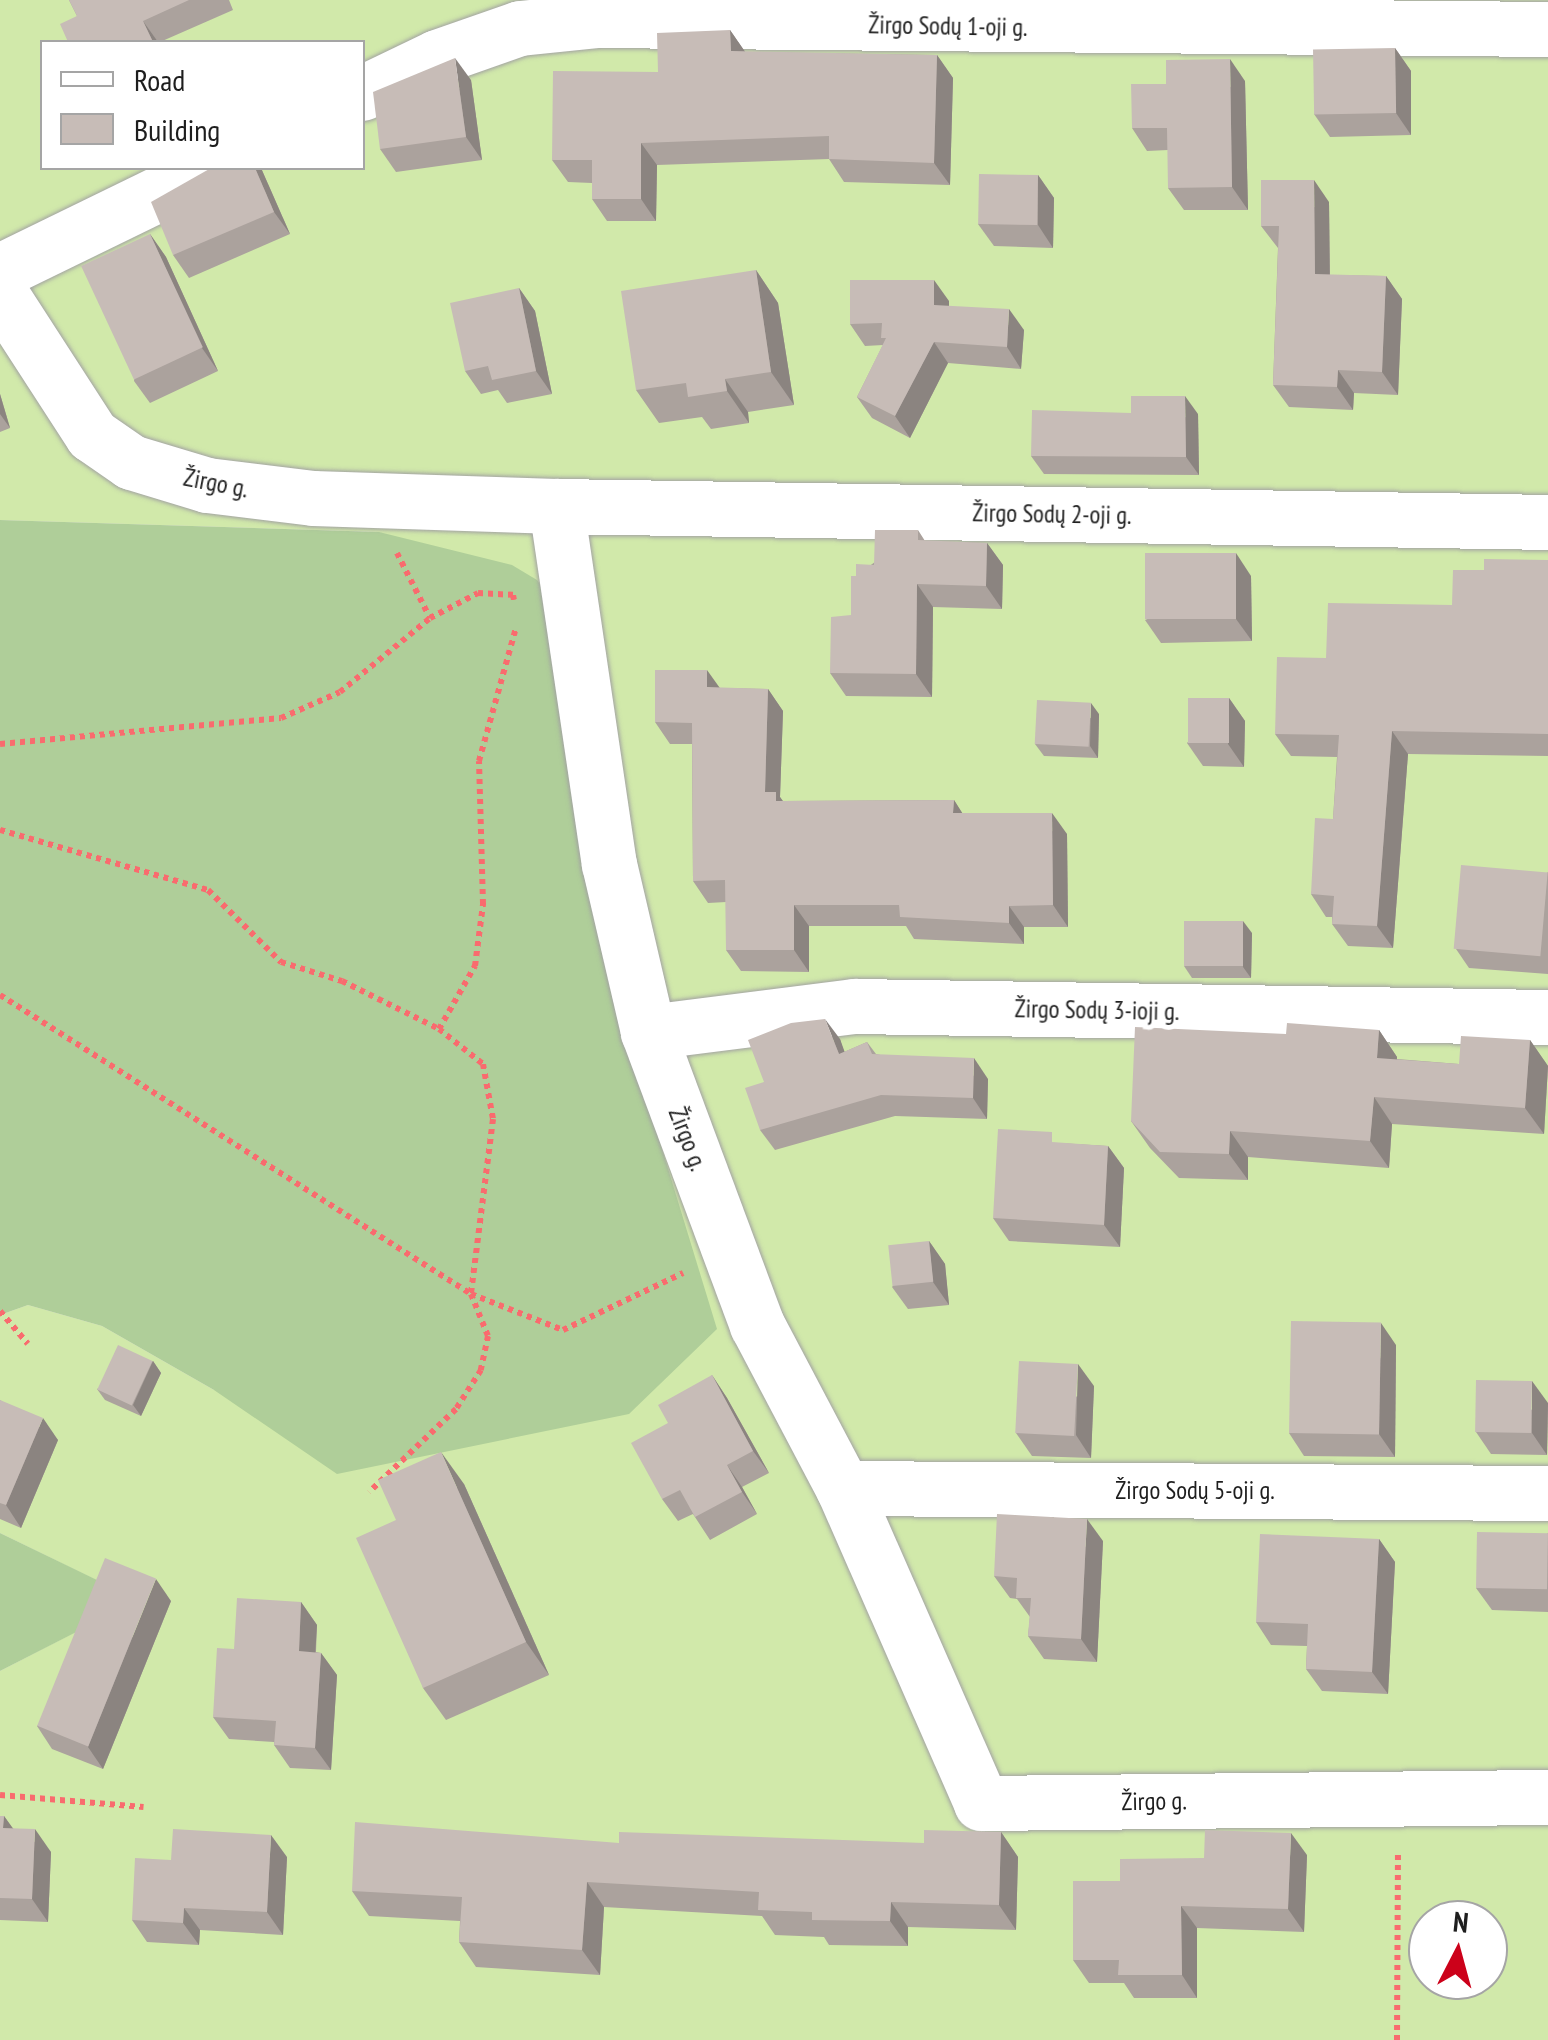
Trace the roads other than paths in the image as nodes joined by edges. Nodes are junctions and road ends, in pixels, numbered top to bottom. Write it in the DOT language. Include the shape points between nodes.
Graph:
graph roads {
  1 [pos="1548,29"];
  2 [pos="365,92"];
  3 [pos="207,170"];
  4 [pos="0,271"];
  5 [pos="0,293"];
  6 [pos="556,506"];
  7 [pos="1548,522"];
  8 [pos="1548,1016"];
  9 [pos="648,1032"];
  10 [pos="842,1488"];
  11 [pos="1548,1493"];
  12 [pos="1548,1797"];
  1 -- 2 [label="street, Žirgo Sodų 1-oji g." via="596,20 520,28 437,56"];
  3 -- 4 [label="street"];
  5 -- 6 [label="street, Žirgo g." via="92,434 131,462 207,485"];
  6 -- 7 [label="street, Žirgo Sodų 2-oji g."];
  6 -- 9 [label="street, Žirgo g." via="609,864"];
  8 -- 9 [label="street, Žirgo Sodų 3-ioji g." via="854,1006"];
  9 -- 10 [label="street, Žirgo g." via="757,1326"];
  10 -- 11 [label="street, Žirgo Sodų 5-oji g."];
  10 -- 12 [label="street, Žirgo g." via="980,1803"];
}
